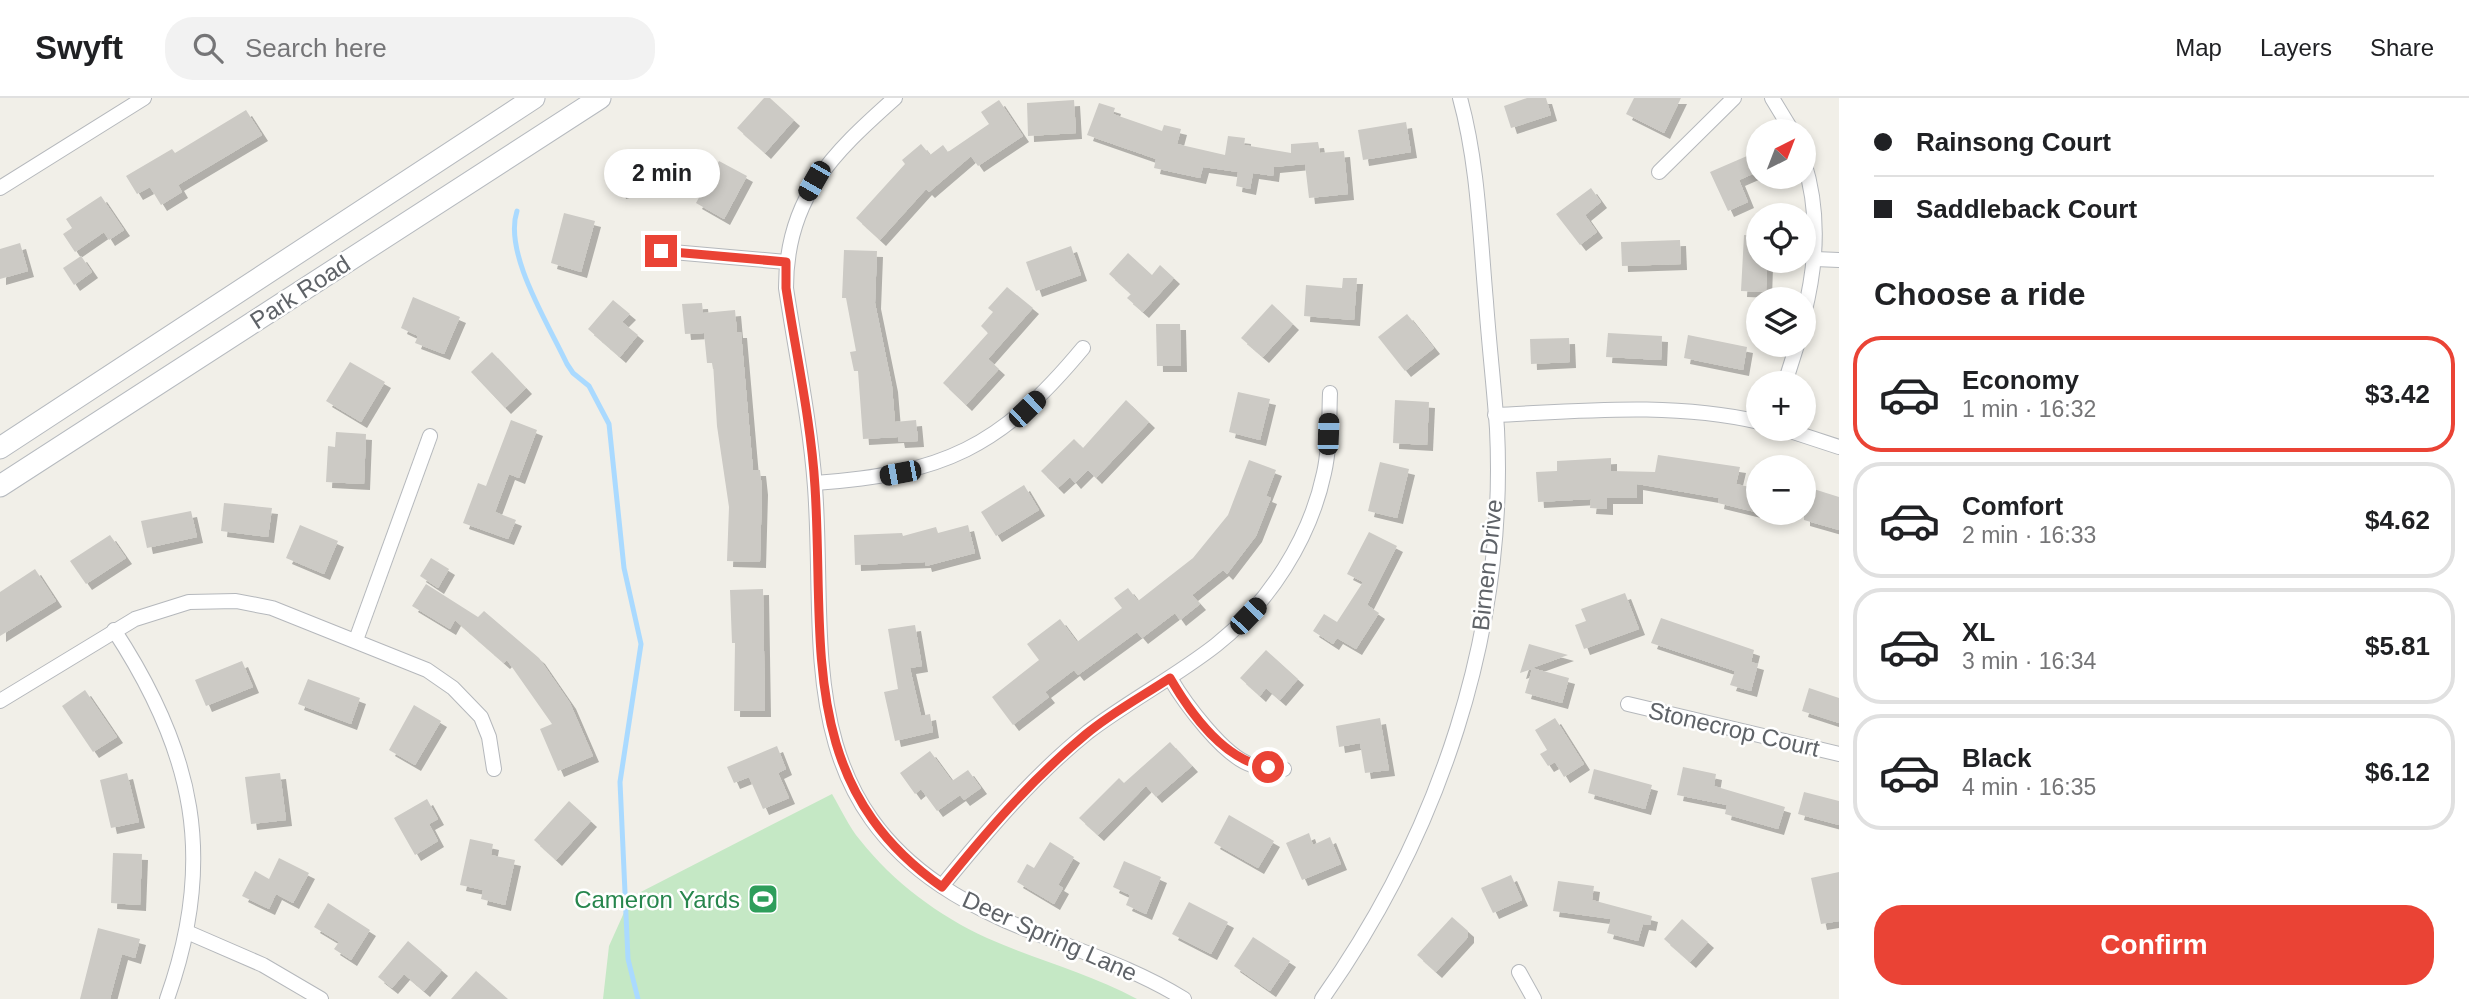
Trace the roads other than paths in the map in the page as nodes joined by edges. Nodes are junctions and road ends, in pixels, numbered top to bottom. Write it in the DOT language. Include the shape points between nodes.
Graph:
graph roads {
  1 [pos="144,98"];
  2 [pos="534,98"];
  3 [pos="600,98"];
  4 [pos="895,98"];
  5 [pos="1460,98"];
  6 [pos="1734,98"];
  7 [pos="1772,98"];
  8 [pos="1785,119"];
  9 [pos="1659,172"];
  10 [pos="0,187"];
  11 [pos="661,251"];
  12 [pos="1816,259"];
  13 [pos="1839,260"];
  14 [pos="786,262"];
  15 [pos="1083,348"];
  16 [pos="1330,393"];
  17 [pos="1495,415"];
  18 [pos="1746,420"];
  19 [pos="430,436"];
  20 [pos="1816,439"];
  21 [pos="1839,447"];
  22 [pos="0,448"];
  23 [pos="815,483"];
  24 [pos="0,486"];
  25 [pos="114,630"];
  26 [pos="356,640"];
  27 [pos="1170,678"];
  28 [pos="0,701"];
  29 [pos="1628,704"];
  30 [pos="1839,754"];
  31 [pos="494,769"];
  32 [pos="1284,769"];
  33 [pos="942,887"];
  34 [pos="187,932"];
  35 [pos="1519,972"];
  36 [pos="167,999"];
  37 [pos="321,999"];
  38 [pos="1184,999"];
  39 [pos="1322,999"];
  40 [pos="1534,999"];
  1 -- 10 [label="street"];
  2 -- 22 [label="main road, Park Road"];
  3 -- 24 [label="main road, Park Road"];
  4 -- 14 [label="street, Deer Spring Lane" via="833,155 814,181 794,225"];
  5 -- 17 [label="street, Birnen Drive" via="1479,226"];
  6 -- 9 [label="street"];
  7 -- 8 [label="street"];
  11 -- 14 [label="street"];
  12 -- 13 [label="street"];
  14 -- 23 [label="street, Deer Spring Lane"];
  15 -- 23 [label="street" via="1027,409 955,456 921,469"];
  16 -- 27 [label="street" via="1324,472 1296,548 1261,602 1235,629"];
  17 -- 18 [label="street" via="1645,408"];
  17 -- 39 [label="street, Birnen Drive" via="1492,548 1471,683 1415,841 1378,913"];
  19 -- 26 [label="street"];
  20 -- 21 [label="street"];
  23 -- 33 [label="street, Deer Spring Lane" via="821,678 831,733 857,795 877,826 900,853"];
  25 -- 26 [label="street" via="171,606 236,601 272,608"];
  25 -- 28 [label="street"];
  25 -- 34 [label="street" via="163,715 184,778 194,866"];
  26 -- 31 [label="street" via="427,670 467,700 489,737"];
  27 -- 32 [label="street" via="1193,714 1236,754 1251,765"];
  27 -- 33 [label="street" via="1105,719 1039,776"];
  29 -- 30 [label="street, Stonecrop Court"];
  33 -- 38 [label="street, Deer Spring Lane" via="999,919 1087,951"];
  34 -- 36 [label="street"];
  34 -- 37 [label="street" via="263,965"];
  35 -- 40 [label="street"];
}
